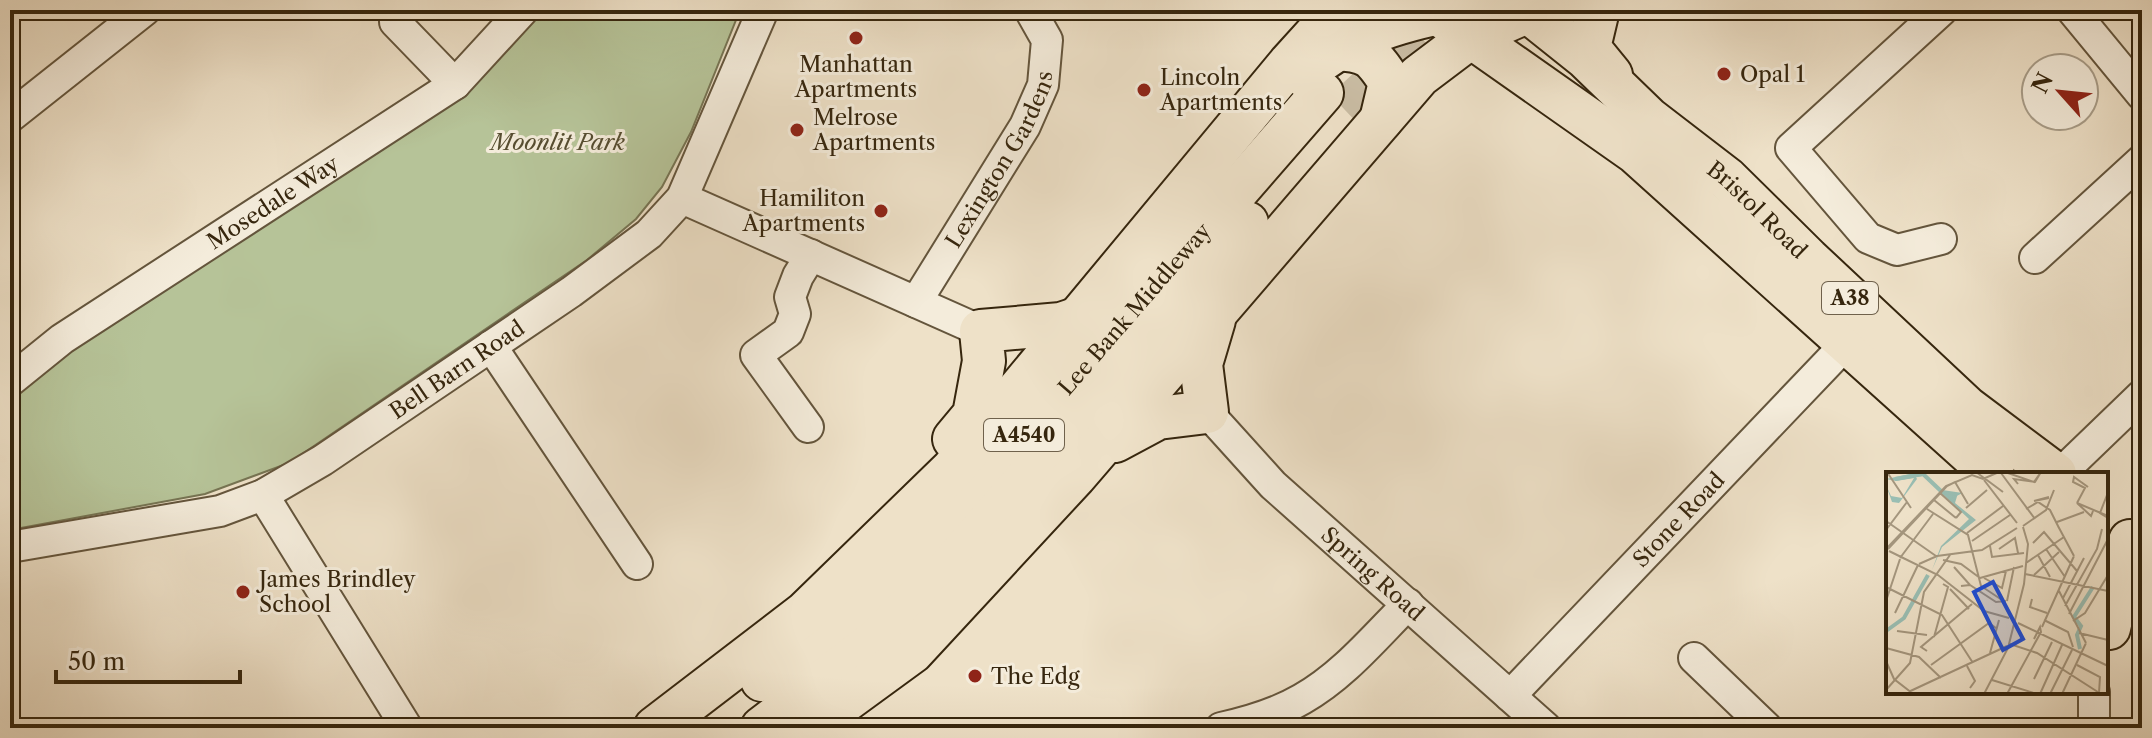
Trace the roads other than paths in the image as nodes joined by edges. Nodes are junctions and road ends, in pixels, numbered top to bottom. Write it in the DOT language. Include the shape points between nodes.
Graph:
graph roads {
  1 [pos="145,10"];
  2 [pos="523,10"];
  3 [pos="763,10"];
  4 [pos="1030,10"];
  5 [pos="1300,10"];
  6 [pos="1598,10"];
  7 [pos="1942,10"];
  8 [pos="2072,10"];
  9 [pos="1528,11"];
  10 [pos="1456,15"];
  11 [pos="395,22"];
  12 [pos="1338,29"];
  13 [pos="1290,63"];
  14 [pos="455,84"];
  15 [pos="2142,95"];
  16 [pos="1349,108"];
  17 [pos="10,117"];
  18 [pos="1649,119"];
  19 [pos="1216,154"];
  20 [pos="2142,160"];
  21 [pos="682,198"];
  22 [pos="1941,239"];
  23 [pos="811,255"];
  24 [pos="2035,258"];
  25 [pos="916,302"];
  26 [pos="1217,311"];
  27 [pos="1079,318"];
  28 [pos="981,331"];
  29 [pos="1846,344"];
  30 [pos="491,346"];
  31 [pos="10,381"];
  32 [pos="2142,395"];
  33 [pos="1207,412"];
  34 [pos="808,427"];
  35 [pos="1097,451"];
  36 [pos="1991,472"];
  37 [pos="2054,472"];
  38 [pos="2059,472"];
  39 [pos="263,495"];
  40 [pos="2126,538"];
  41 [pos="10,547"];
  42 [pos="637,564"];
  43 [pos="1408,604"];
  44 [pos="2120,609"];
  45 [pos="805,613"];
  46 [pos="1694,658"];
  47 [pos="2094,694"];
  48 [pos="1510,696"];
  49 [pos="407,728"];
  50 [pos="655,728"];
  51 [pos="682,728"];
  52 [pos="762,728"];
  53 [pos="804,728"];
  54 [pos="1221,728"];
  55 [pos="1546,728"];
  56 [pos="1767,728"];
  57 [pos="2094,728"];
  1 -- 17 [label="street"];
  2 -- 14 [label="street, Mosedale Way"];
  3 -- 21 [label="street, Bell Barn Road"];
  4 -- 25 [label="street, Lexington Gardens" via="1047,40 1043,85 1025,126"];
  5 -- 13 [label="highway"];
  6 -- 18 [label="highway" via="1589,48"];
  7 -- 22 [label="street" via="1791,148 1868,238 1897,250"];
  8 -- 15 [label="street"];
  9 -- 10 [label="highway"];
  9 -- 18 [label="highway, Bristol Road / A38"];
  10 -- 12 [label="highway"];
  10 -- 16 [label="highway" via="1419,76"];
  10 -- 29 [label="highway, Bristol Road / A38" via="1635,152"];
  11 -- 14 [label="street"];
  12 -- 13 [label="highway"];
  12 -- 16 [label="highway" via="1351,50 1374,58 1390,82"];
  12 -- 19 [label="highway" via="1322,58"];
  13 -- 19 [label="highway"];
  14 -- 31 [label="street, Mosedale Way" via="62,339"];
  16 -- 26 [label="highway"];
  16 -- 51 [label="highway, Lee Bank Middleway / A4540" via="942,530 846,622 713,713"];
  16 -- 52 [label="highway, Lee Bank Middleway / A4540" via="951,566 874,642"];
  18 -- 37 [label="highway, Bristol Road / A38" via="1727,179 1967,408"];
  19 -- 27 [label="highway"];
  20 -- 24 [label="street"];
  21 -- 23 [label="street"];
  21 -- 30 [label="street, Bell Barn Road" via="649,234"];
  23 -- 25 [label="street"];
  23 -- 34 [label="street" via="790,297 795,314 788,332 756,355"];
  25 -- 28 [label="street"];
  26 -- 33 [label="highway" via="1201,364"];
  26 -- 35 [label="highway"];
  27 -- 28 [label="highway"];
  27 -- 45 [label="highway" via="953,469"];
  28 -- 45 [label="highway" via="984,361 974,415"];
  29 -- 36 [label="highway, Bristol Road / A38"];
  29 -- 48 [label="street, Stone Road"];
  30 -- 39 [label="street, Bell Barn Road"];
  30 -- 42 [label="street"];
  32 -- 38 [label="street"];
  33 -- 35 [label="highway" via="1158,418"];
  33 -- 43 [label="street, Spring Road" via="1273,485"];
  35 -- 53 [label="highway" via="912,652"];
  39 -- 41 [label="street, Bell Barn Road" via="220,511"];
  39 -- 49 [label="street"];
  40 -- 44 [label="highway"];
  43 -- 48 [label="street, Spring Road"];
  43 -- 54 [label="street" via="1358,655 1301,700"];
  45 -- 50 [label="highway"];
  46 -- 56 [label="street"];
  47 -- 57 [label="street"];
  48 -- 55 [label="street, Spring Road"];
}
